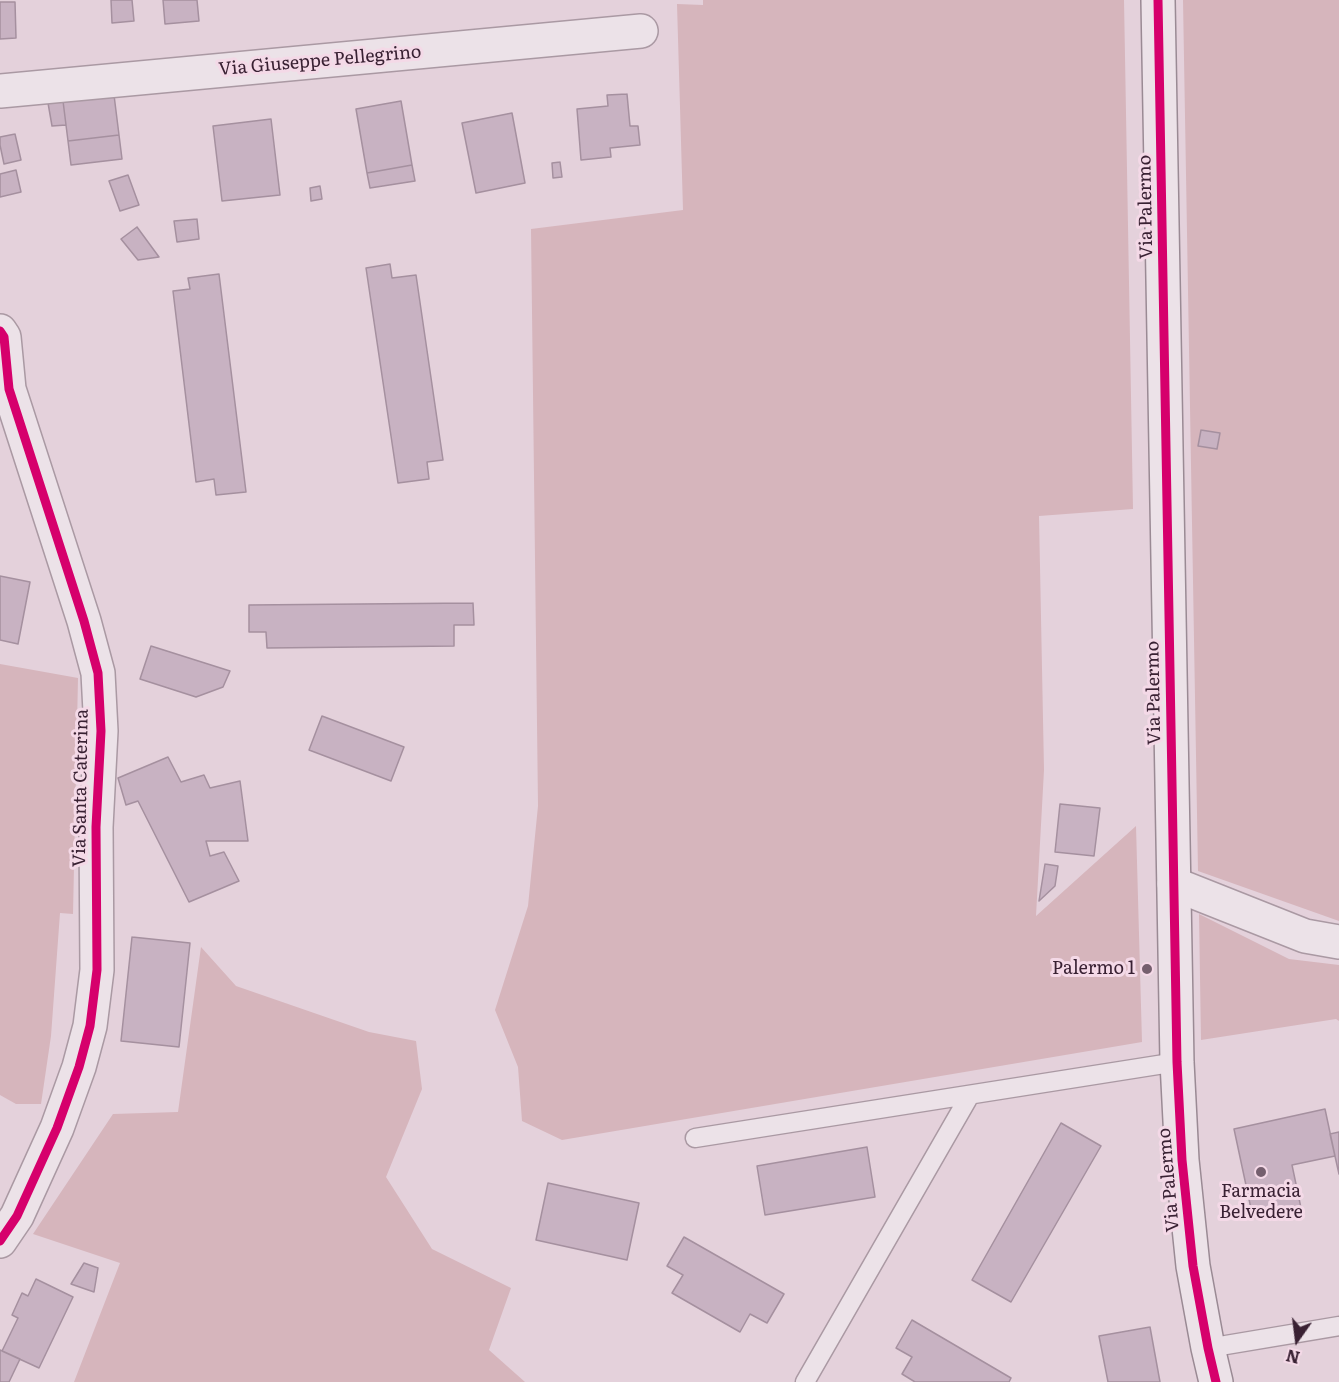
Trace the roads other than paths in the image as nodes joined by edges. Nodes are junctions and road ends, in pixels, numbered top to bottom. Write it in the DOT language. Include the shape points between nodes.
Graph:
graph roads {
  1 [pos="1158,0"];
  2 [pos="641,31"];
  3 [pos="0,91"];
  4 [pos="0,331"];
  5 [pos="1174,884"];
  6 [pos="1339,942"];
  7 [pos="1177,1062"];
  8 [pos="970,1095"];
  9 [pos="695,1138"];
  10 [pos="0,1241"];
  11 [pos="1339,1326"];
  12 [pos="1208,1348"];
  13 [pos="805,1382"];
  14 [pos="1216,1382"];
  1 -- 5 [label="street, Via Palermo"];
  2 -- 3 [label="street, Via Giuseppe Pellegrino"];
  4 -- 10 [label="street, Via Santa Caterina" via="4,337 9,389 98,673 101,731 96,827 97,970 90,1026 57,1128 17,1216"];
  5 -- 6 [label="street" via="1305,936"];
  5 -- 7 [label="street, Via Palermo"];
  7 -- 8 [label="lane"];
  7 -- 12 [label="street, Via Palermo" via="1193,1266"];
  8 -- 9 [label="lane"];
  8 -- 13 [label="lane"];
  11 -- 12 [label="lane"];
  12 -- 14 [label="street, Via Palermo"];
}
